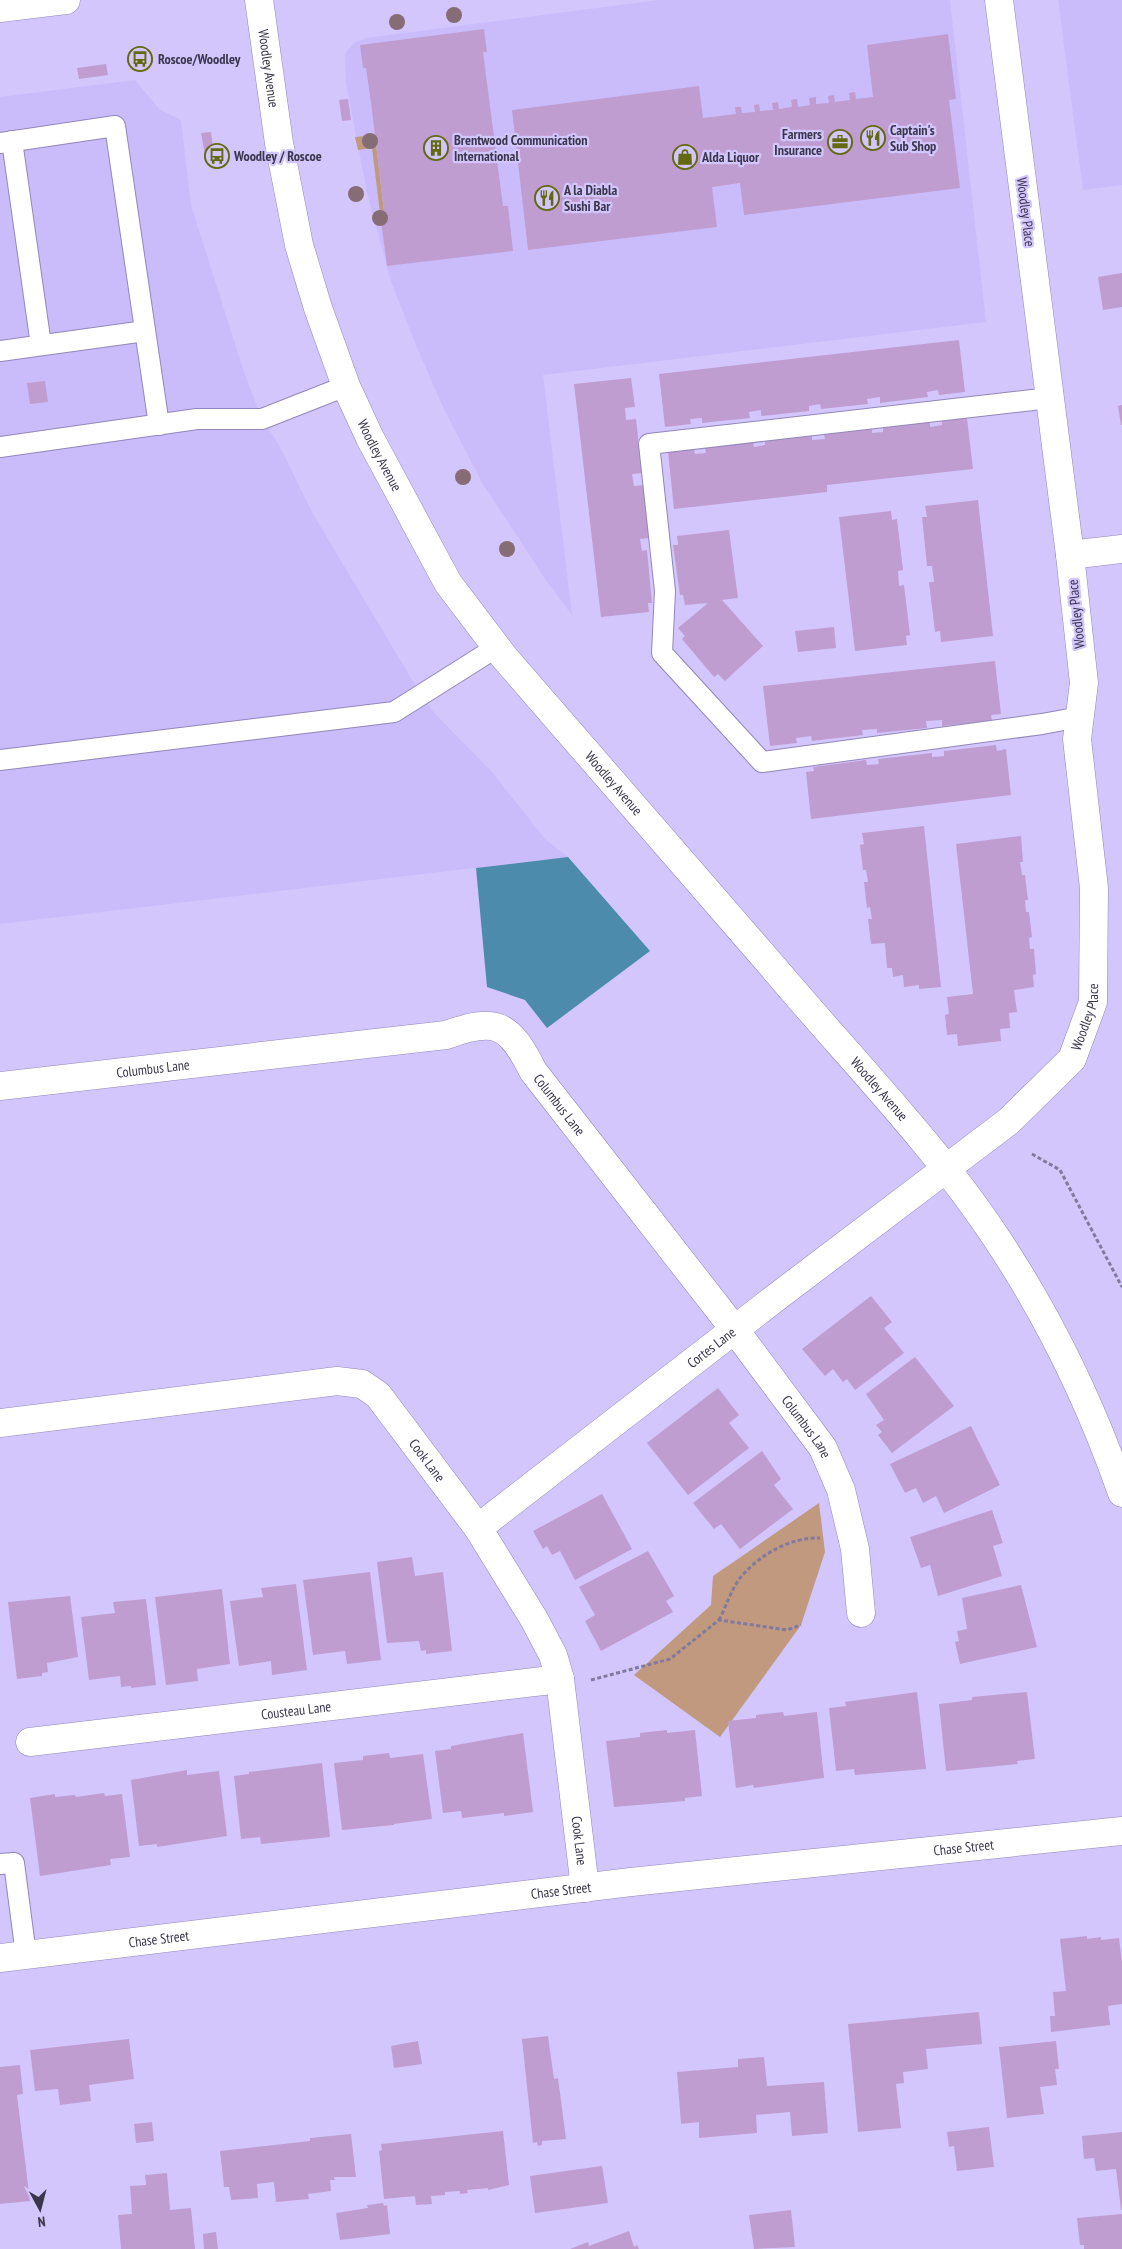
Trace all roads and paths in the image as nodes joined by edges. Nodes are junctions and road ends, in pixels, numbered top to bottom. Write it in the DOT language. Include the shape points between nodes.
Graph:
graph roads {
  1 [pos="66,0"];
  2 [pos="259,0"];
  3 [pos="999,0"];
  4 [pos="0,8"];
  5 [pos="6,142"];
  6 [pos="145,331"];
  7 [pos="41,345"];
  8 [pos="0,351"];
  9 [pos="346,386"];
  10 [pos="1050,398"];
  11 [pos="159,425"];
  12 [pos="0,446"];
  13 [pos="1122,549"];
  14 [pos="1070,555"];
  15 [pos="496,648"];
  16 [pos="1080,717"];
  17 [pos="0,760"];
  18 [pos="0,1086"];
  19 [pos="1032,1154"];
  20 [pos="945,1168"];
  21 [pos="1122,1287"];
  22 [pos="734,1330"];
  23 [pos="0,1423"];
  24 [pos="1122,1493"];
  25 [pos="478,1528"];
  26 [pos="825,1539"];
  27 [pos="861,1613"];
  28 [pos="719,1620"];
  29 [pos="801,1625"];
  30 [pos="573,1680"];
  31 [pos="30,1742"];
  32 [pos="1122,1831"];
  33 [pos="0,1864"];
  34 [pos="585,1888"];
  35 [pos="13,1956"];
  1 -- 4 [label="street"];
  2 -- 9 [label="street, Woodley Avenue" via="279,143 299,245"];
  3 -- 10 [label="street, Woodley Place"];
  5 -- 6 [label="lane" via="115,126"];
  5 -- 7 [label="lane"];
  6 -- 7 [label="lane"];
  6 -- 11 [label="lane"];
  7 -- 8 [label="lane"];
  9 -- 11 [label="lane" via="262,420 197,420"];
  9 -- 15 [label="street, Woodley Avenue" via="374,447 448,583"];
  10 -- 14 [label="street, Woodley Place"];
  10 -- 16 [label="lane" via="649,444 665,591 662,653 762,762"];
  11 -- 12 [label="lane"];
  13 -- 14 [label="street"];
  14 -- 16 [label="street, Woodley Place" via="1084,682"];
  15 -- 17 [label="lane" via="394,712"];
  15 -- 20 [label="street, Woodley Avenue" via="887,1097"];
  16 -- 20 [label="street, Woodley Place" via="1077,739 1094,888 1093,1002 1072,1059 1009,1120"];
  18 -- 22 [label="street, Columbus Lane" via="446,1035 474,1026 499,1027 514,1038 533,1071"];
  19 -- 21 [label="path" via="1060,1170"];
  20 -- 22 [label="street, Cortes Lane"];
  20 -- 24 [label="street, Woodley Avenue" via="997,1238 1042,1312 1080,1389"];
  22 -- 25 [label="street, Cortes Lane"];
  22 -- 27 [label="street, Columbus Lane" via="823,1448 841,1490 855,1549"];
  23 -- 25 [label="street, Cook Lane" via="337,1381 362,1384 378,1395"];
  25 -- 30 [label="street, Cook Lane" via="553,1655"];
  26 -- 28 [label="path" via="805,1538 767,1553 740,1579"];
  28 -- 29 [label="path" via="787,1630"];
  28 -- 30 [label="path" via="670,1659"];
  30 -- 31 [label="street, Cousteau Lane"];
  30 -- 34 [label="street, Cook Lane"];
  32 -- 34 [label="street, Chase Street"];
  33 -- 35 [label="lane" via="14,1863 20,1912"];
  34 -- 35 [label="street, Chase Street"];
}
